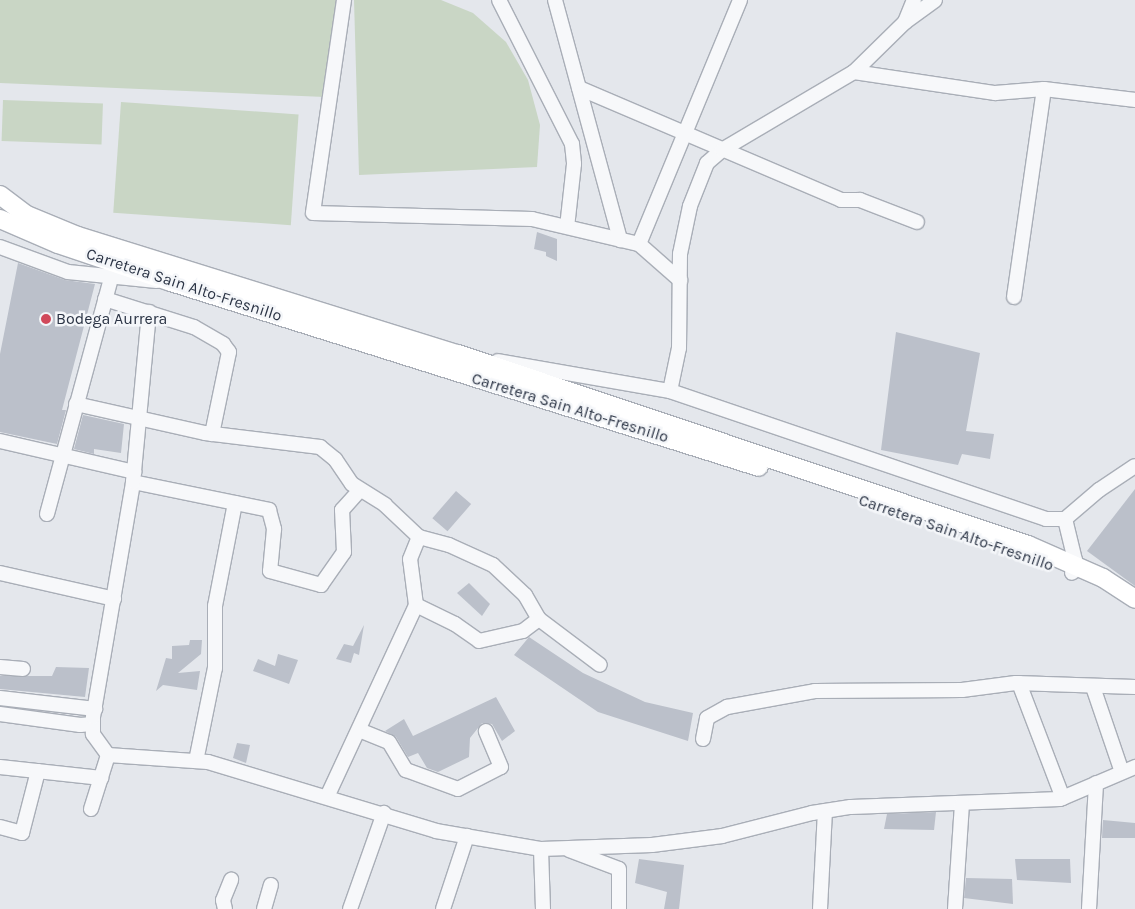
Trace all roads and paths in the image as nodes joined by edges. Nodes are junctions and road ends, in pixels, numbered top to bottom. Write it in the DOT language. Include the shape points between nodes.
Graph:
graph roads {
  1 [pos="344,0"];
  2 [pos="500,0"];
  3 [pos="740,0"];
  4 [pos="914,0"];
  5 [pos="935,0"];
  6 [pos="557,1"];
  7 [pos="905,22"];
  8 [pos="854,72"];
  9 [pos="579,88"];
  10 [pos="1044,90"];
  11 [pos="1135,100"];
  12 [pos="685,134"];
  13 [pos="722,150"];
  14 [pos="0,195"];
  15 [pos="0,218"];
  16 [pos="917,222"];
  17 [pos="567,228"];
  18 [pos="620,240"];
  19 [pos="639,244"];
  20 [pos="0,247"];
  21 [pos="175,276"];
  22 [pos="111,279"];
  23 [pos="680,280"];
  24 [pos="1014,297"];
  25 [pos="105,299"];
  26 [pos="149,312"];
  27 [pos="458,354"];
  28 [pos="438,365"];
  29 [pos="670,391"];
  30 [pos="76,404"];
  31 [pos="139,418"];
  32 [pos="212,434"];
  33 [pos="0,441"];
  34 [pos="62,454"];
  35 [pos="1135,466"];
  36 [pos="133,477"];
  37 [pos="359,491"];
  38 [pos="235,503"];
  39 [pos="47,514"];
  40 [pos="1065,519"];
  41 [pos="419,537"];
  42 [pos="1073,569"];
  43 [pos="0,573"];
  44 [pos="114,599"];
  45 [pos="1135,599"];
  46 [pos="416,605"];
  47 [pos="1135,610"];
  48 [pos="539,619"];
  49 [pos="600,665"];
  50 [pos="0,667"];
  51 [pos="24,668"];
  52 [pos="1019,683"];
  53 [pos="1135,687"];
  54 [pos="1093,688"];
  55 [pos="0,698"];
  56 [pos="95,709"];
  57 [pos="0,714"];
  58 [pos="94,724"];
  59 [pos="359,730"];
  60 [pos="486,731"];
  61 [pos="703,739"];
  62 [pos="108,755"];
  63 [pos="196,761"];
  64 [pos="0,767"];
  65 [pos="1135,767"];
  66 [pos="38,771"];
  67 [pos="1122,772"];
  68 [pos="101,778"];
  69 [pos="1096,783"];
  70 [pos="327,797"];
  71 [pos="1063,798"];
  72 [pos="962,803"];
  73 [pos="91,809"];
  74 [pos="825,811"];
  75 [pos="384,813"];
  76 [pos="0,826"];
  77 [pos="467,836"];
  78 [pos="564,848"];
  79 [pos="541,849"];
  80 [pos="231,880"];
  81 [pos="271,886"];
  82 [pos="225,909"];
  83 [pos="264,909"];
  84 [pos="350,909"];
  85 [pos="443,909"];
  86 [pos="544,909"];
  87 [pos="619,909"];
  88 [pos="820,909"];
  89 [pos="955,909"];
  90 [pos="1089,909"];
  1 -- 17 [label="street" via="313,213 532,219"];
  2 -- 17 [label="street" via="572,144 574,164"];
  3 -- 12 [label="street"];
  4 -- 7 [label="street"];
  5 -- 7 [label="street"];
  6 -- 9 [label="street"];
  7 -- 8 [label="street"];
  8 -- 10 [label="street" via="996,93"];
  8 -- 13 [label="street"];
  9 -- 12 [label="street"];
  9 -- 18 [label="street"];
  10 -- 11 [label="street"];
  10 -- 24 [label="street"];
  12 -- 13 [label="street"];
  12 -- 19 [label="street"];
  13 -- 16 [label="street" via="841,200 860,200"];
  13 -- 23 [label="street" via="707,163 690,206 680,254"];
  14 -- 21 [label="main road" via="27,215"];
  15 -- 21 [label="main road, Carretera Sain Alto-Fresnillo" via="58,244"];
  17 -- 18 [label="street"];
  18 -- 19 [label="street"];
  19 -- 23 [label="street"];
  20 -- 22 [label="street" via="68,272"];
  21 -- 22 [label="street"];
  21 -- 27 [label="main road"];
  21 -- 28 [label="main road, Carretera Sain Alto-Fresnillo"];
  22 -- 25 [label="street"];
  23 -- 29 [label="street" via="679,348"];
  25 -- 26 [label="street"];
  25 -- 30 [label="street"];
  26 -- 31 [label="street"];
  26 -- 32 [label="street" via="194,327 229,352"];
  27 -- 28 [label="street"];
  27 -- 29 [label="street"];
  27 -- 42 [label="main road" via="1028,545"];
  28 -- 42 [label="main road, Carretera Sain Alto-Fresnillo"];
  29 -- 40 [label="street" via="1046,519"];
  30 -- 31 [label="street"];
  30 -- 34 [label="street"];
  31 -- 32 [label="street"];
  31 -- 36 [label="street"];
  32 -- 37 [label="street" via="300,446 315,445 335,459"];
  33 -- 34 [label="street"];
  34 -- 36 [label="street"];
  34 -- 39 [label="street"];
  35 -- 40 [label="street" via="1099,490"];
  36 -- 38 [label="street"];
  36 -- 44 [label="street"];
  37 -- 38 [label="street" via="342,510 344,552 321,585 270,571 274,529 269,510"];
  37 -- 41 [label="street" via="385,505"];
  38 -- 63 [label="street" via="215,606 215,668"];
  40 -- 42 [label="street"];
  41 -- 46 [label="street" via="410,559"];
  41 -- 48 [label="street" via="449,545 494,564 525,595"];
  42 -- 45 [label="main road" via="1103,578"];
  42 -- 47 [label="main road, Carretera Sain Alto-Fresnillo"];
  43 -- 44 [label="street"];
  44 -- 56 [label="street"];
  46 -- 48 [label="street" via="455,624 479,641 523,631"];
  46 -- 59 [label="street"];
  48 -- 49 [label="street"];
  50 -- 51 [label="street"];
  52 -- 54 [label="street"];
  52 -- 61 [label="street" via="962,690 816,691 727,707 707,718"];
  52 -- 71 [label="street"];
  53 -- 54 [label="street"];
  54 -- 67 [label="street"];
  55 -- 56 [label="street"];
  56 -- 58 [label="street"];
  57 -- 58 [label="street"];
  58 -- 62 [label="street" via="94,734"];
  59 -- 60 [label="street" via="390,742 406,770 458,789 501,767"];
  59 -- 70 [label="street"];
  62 -- 63 [label="street"];
  62 -- 68 [label="street"];
  63 -- 70 [label="street"];
  64 -- 66 [label="street"];
  65 -- 67 [label="street"];
  66 -- 68 [label="street"];
  66 -- 76 [label="street" via="22,834"];
  67 -- 69 [label="street"];
  68 -- 73 [label="street"];
  69 -- 71 [label="street"];
  69 -- 90 [label="street"];
  70 -- 75 [label="street"];
  71 -- 72 [label="street"];
  72 -- 74 [label="street"];
  72 -- 89 [label="street"];
  74 -- 78 [label="street" via="722,836 652,845"];
  74 -- 88 [label="street"];
  75 -- 77 [label="street" via="436,831"];
  75 -- 84 [label="street"];
  77 -- 79 [label="street"];
  77 -- 85 [label="street"];
  78 -- 79 [label="street"];
  78 -- 87 [label="street" via="618,869"];
  79 -- 86 [label="street"];
  80 -- 82 [label="street" via="223,900"];
  81 -- 83 [label="street"];
}
